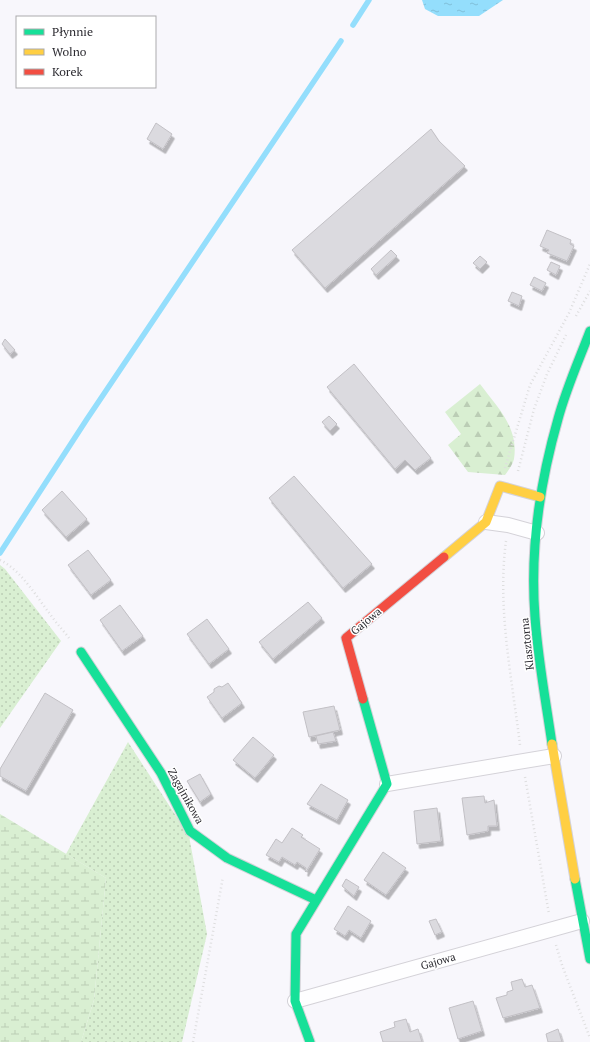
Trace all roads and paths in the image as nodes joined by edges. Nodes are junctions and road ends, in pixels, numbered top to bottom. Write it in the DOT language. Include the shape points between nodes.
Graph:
graph roads {
  1 [pos="590,264"];
  2 [pos="590,331"];
  3 [pos="500,486"];
  4 [pos="540,497"];
  5 [pos="486,522"];
  6 [pos="537,533"];
  7 [pos="0,560"];
  8 [pos="81,652"];
  9 [pos="554,756"];
  10 [pos="387,784"];
  11 [pos="227,858"];
  12 [pos="316,900"];
  13 [pos="582,921"];
  14 [pos="590,959"];
  15 [pos="295,1001"];
  16 [pos="193,1042"];
  17 [pos="310,1042"];
  1 -- 3 [label="path" via="569,313 530,385"];
  2 -- 4 [label="street, Klasztorna" via="558,419"];
  3 -- 4 [label="street"];
  3 -- 5 [label="street, Gajowa"];
  4 -- 6 [label="street, Klasztorna"];
  5 -- 6 [label="street"];
  5 -- 10 [label="street, Gajowa" via="346,638"];
  6 -- 9 [label="street, Klasztorna" via="534,569 535,617"];
  7 -- 8 [label="path" via="26,582 50,616"];
  8 -- 11 [label="street, Zagajnikowa" via="161,773 190,831"];
  9 -- 10 [label="street"];
  9 -- 13 [label="street, Klasztorna"];
  10 -- 12 [label="street"];
  11 -- 12 [label="street, Zagajnikowa"];
  11 -- 16 [label="path"];
  12 -- 15 [label="street" via="296,934"];
  13 -- 14 [label="street, Klasztorna"];
  13 -- 15 [label="street, Gajowa"];
  15 -- 17 [label="street"];
}
